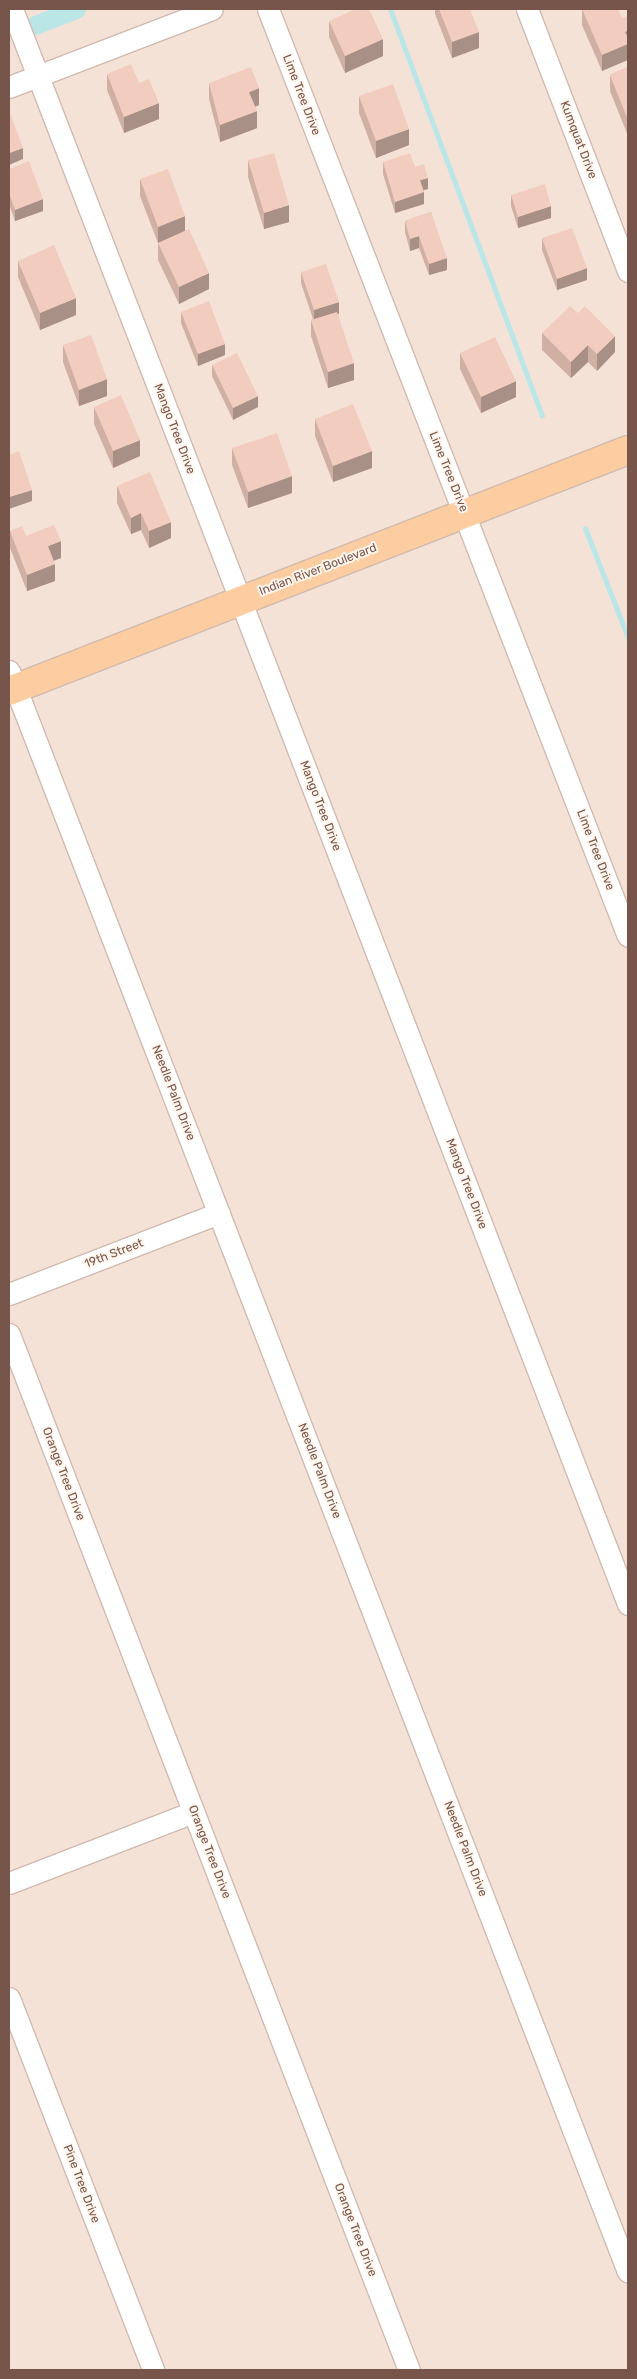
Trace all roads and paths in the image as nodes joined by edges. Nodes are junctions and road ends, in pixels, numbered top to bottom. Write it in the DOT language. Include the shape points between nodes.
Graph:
graph roads {
  1 [pos="12,9"];
  2 [pos="212,9"];
  3 [pos="268,9"];
  4 [pos="527,9"];
  5 [pos="38,76"];
  6 [pos="9,87"];
  7 [pos="628,271"];
  8 [pos="628,450"];
  9 [pos="465,513"];
  10 [pos="240,600"];
  11 [pos="11,683"];
  12 [pos="628,936"];
  13 [pos="219,1213"];
  14 [pos="9,1294"];
  15 [pos="9,1334"];
  16 [pos="628,1604"];
  17 [pos="193,1812"];
  18 [pos="9,1883"];
  19 [pos="9,1998"];
  20 [pos="628,2272"];
  21 [pos="153,2370"];
  22 [pos="409,2370"];
  1 -- 5 [label="street, Mango Tree Drive"];
  2 -- 5 [label="street"];
  3 -- 9 [label="street, Lime Tree Drive"];
  4 -- 7 [label="street, Kumquat Drive"];
  5 -- 6 [label="street"];
  5 -- 10 [label="street, Mango Tree Drive"];
  8 -- 9 [label="main road, Indian River Boulevard"];
  9 -- 10 [label="main road, Indian River Boulevard"];
  9 -- 12 [label="street, Lime Tree Drive"];
  10 -- 11 [label="main road, Indian River Boulevard"];
  10 -- 16 [label="street, Mango Tree Drive"];
  11 -- 13 [label="street, Needle Palm Drive"];
  13 -- 14 [label="street, 19th Street"];
  13 -- 20 [label="street, Needle Palm Drive"];
  15 -- 17 [label="street, Orange Tree Drive"];
  17 -- 18 [label="street"];
  17 -- 22 [label="street, Orange Tree Drive"];
  19 -- 21 [label="street, Pine Tree Drive"];
}
